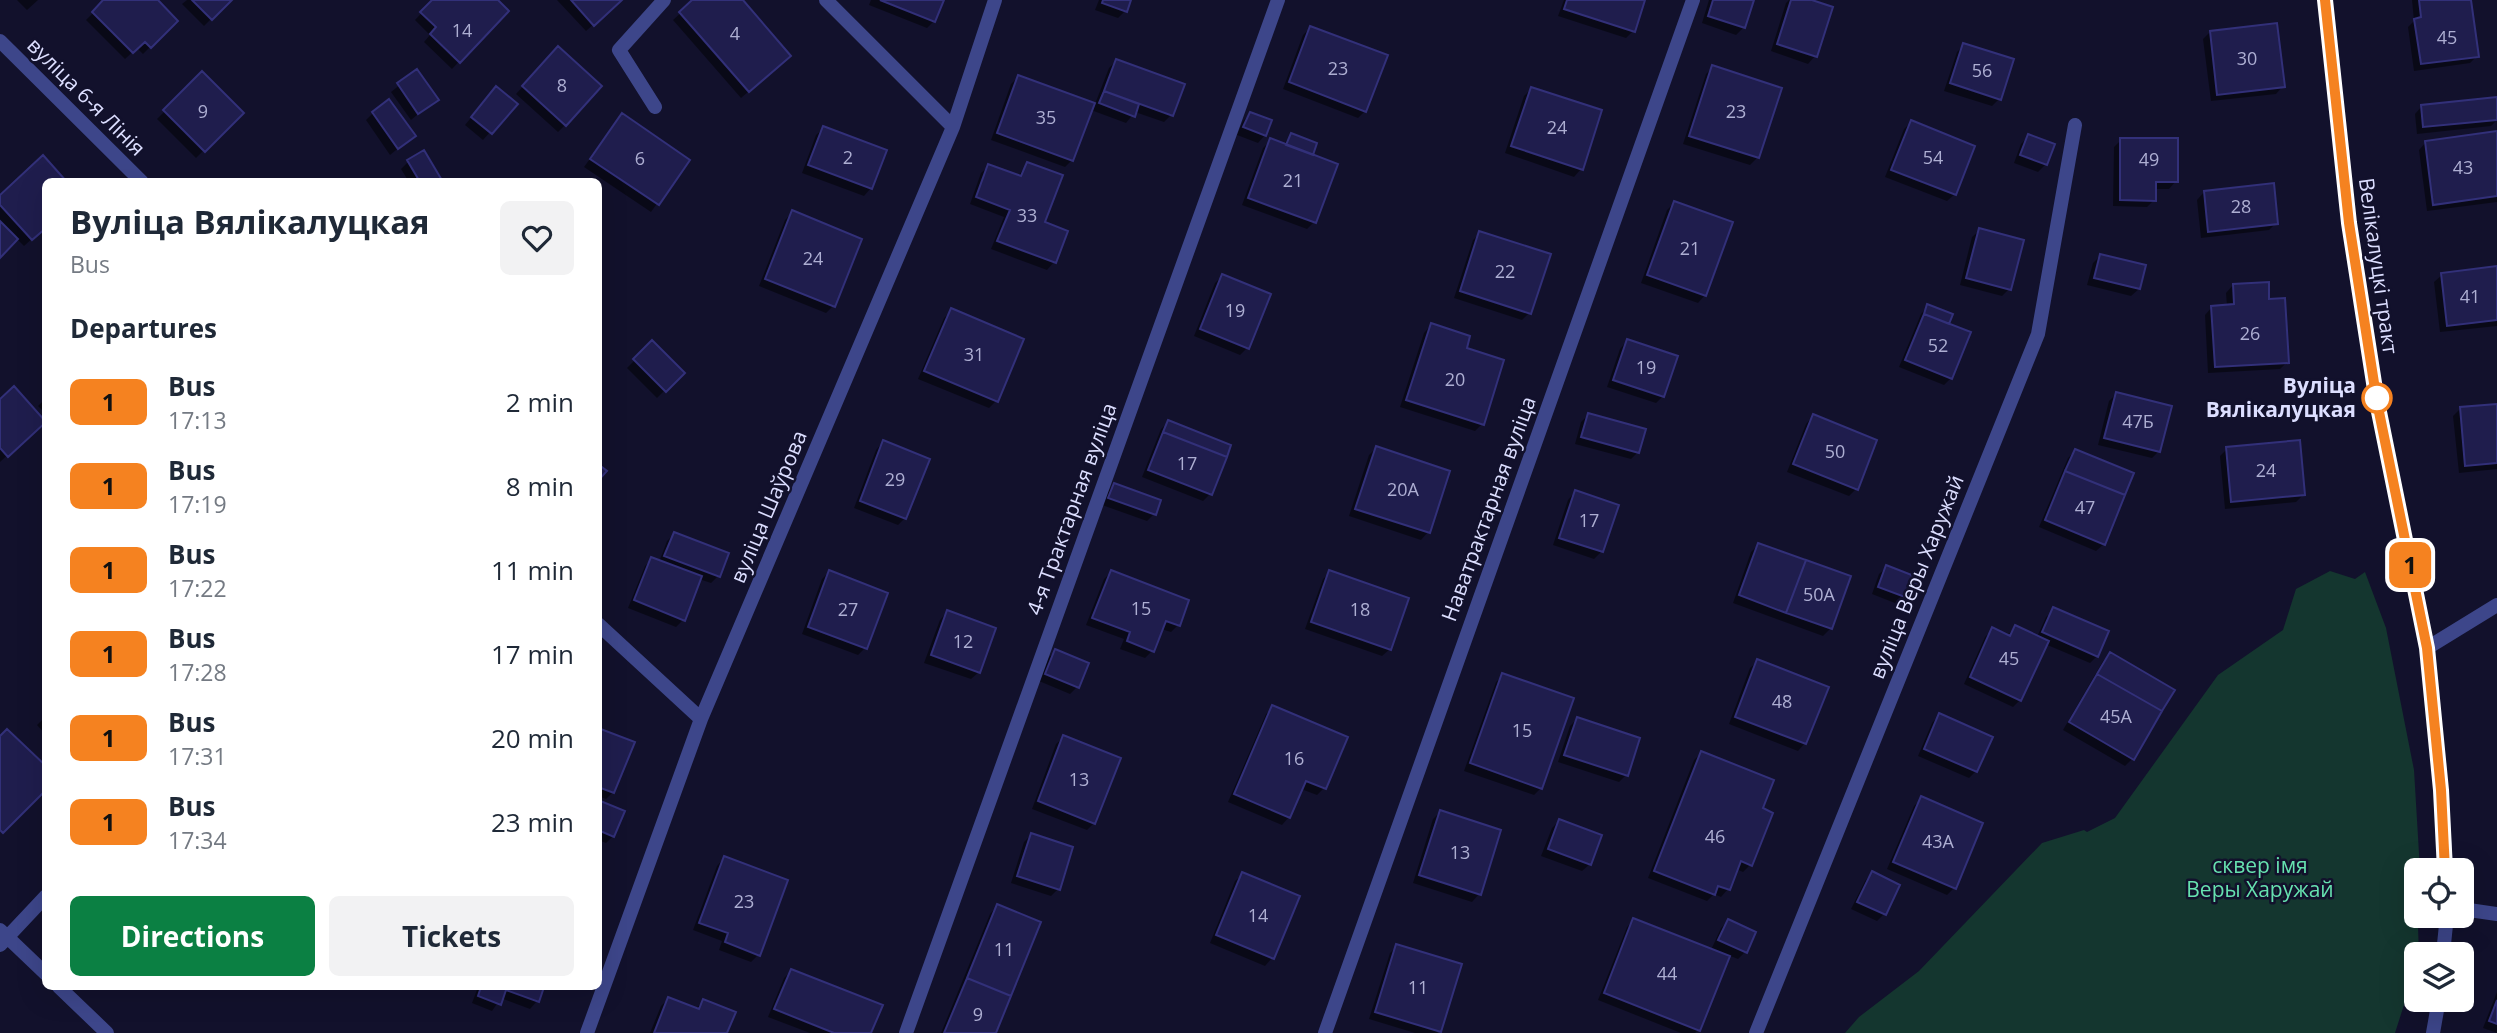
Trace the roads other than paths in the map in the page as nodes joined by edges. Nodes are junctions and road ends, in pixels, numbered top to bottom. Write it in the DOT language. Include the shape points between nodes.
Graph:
graph roads {
  1 [pos="664,0"];
  2 [pos="826,0"];
  3 [pos="995,0"];
  4 [pos="1278,0"];
  5 [pos="1693,0"];
  6 [pos="2325,0"];
  7 [pos="0,41"];
  8 [pos="655,107"];
  9 [pos="2075,125"];
  10 [pos="953,127"];
  11 [pos="138,178"];
  12 [pos="2497,606"];
  13 [pos="602,628"];
  14 [pos="2427,648"];
  15 [pos="701,719"];
  16 [pos="2444,858"];
  17 [pos="42,901"];
  18 [pos="2474,911"];
  19 [pos="2497,914"];
  20 [pos="2,937"];
  21 [pos="42,971"];
  22 [pos="62,990"];
  23 [pos="2437,1012"];
  24 [pos="107,1033"];
  25 [pos="587,1033"];
  26 [pos="906,1033"];
  27 [pos="1325,1033"];
  28 [pos="1756,1033"];
  29 [pos="2433,1033"];
  1 -- 8 [label="street" via="619,50"];
  2 -- 10 [label="street"];
  3 -- 10 [label="street, вуліца Шаўрова"];
  4 -- 26 [label="street, 4-я Трактарная вуліца"];
  5 -- 27 [label="street, Наватрактарная вуліца"];
  6 -- 14 [label="street, Велікалуцкі тракт" via="2349,223 2377,402"];
  7 -- 11 [label="street, вуліца 6-я Лінія"];
  9 -- 28 [label="street, вуліца Веры Харужай" via="2038,334"];
  10 -- 15 [label="street, вуліца Шаўрова"];
  12 -- 14 [label="street"];
  13 -- 15 [label="street"];
  14 -- 16 [label="street, Велікалуцкі тракт"];
  15 -- 25 [label="street, вуліца Шаўрова"];
  17 -- 20 [label="street"];
  18 -- 19 [label="street"];
  20 -- 21 [label="street"];
  22 -- 24 [label="street"];
  23 -- 29 [label="street"];
}
